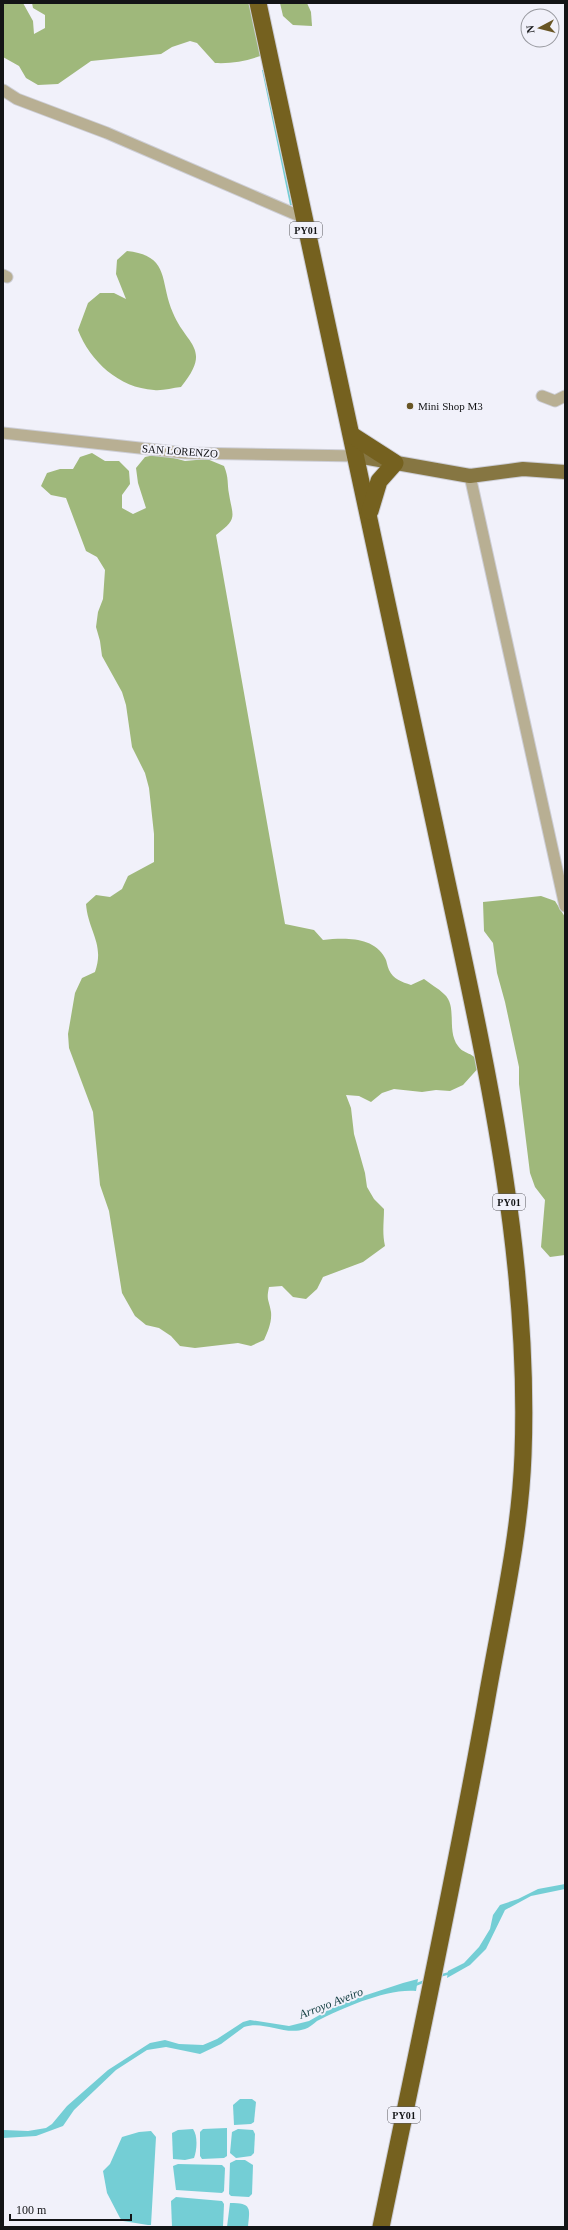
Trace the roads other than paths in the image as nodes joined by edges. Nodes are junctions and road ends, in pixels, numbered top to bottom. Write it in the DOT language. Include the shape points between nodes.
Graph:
graph roads {
  1 [pos="258,3"];
  2 [pos="3,90"];
  3 [pos="304,218"];
  4 [pos="542,396"];
  5 [pos="565,396"];
  6 [pos="3,432"];
  7 [pos="353,436"];
  8 [pos="357,456"];
  9 [pos="395,463"];
  10 [pos="565,472"];
  11 [pos="470,476"];
  12 [pos="369,515"];
  13 [pos="565,906"];
  14 [pos="381,2227"];
  1 -- 3 [label="highway, PY01"];
  2 -- 3 [label="street" via="17,99 107,133"];
  3 -- 7 [label="highway, PY01"];
  4 -- 5 [label="street" via="555,402"];
  6 -- 8 [label="street, SAN LORENZO" via="185,453"];
  7 -- 8 [label="highway, PY01"];
  7 -- 9 [label="highway"];
  8 -- 9 [label="main road"];
  8 -- 12 [label="highway, PY01"];
  9 -- 11 [label="main road"];
  9 -- 12 [label="highway" via="379,481"];
  10 -- 11 [label="main road" via="523,470"];
  11 -- 13 [label="street"];
  12 -- 14 [label="highway, PY01" via="482,1051 504,1168 518,1274 523,1378 523,1456 516,1535 463,1831"];
}
